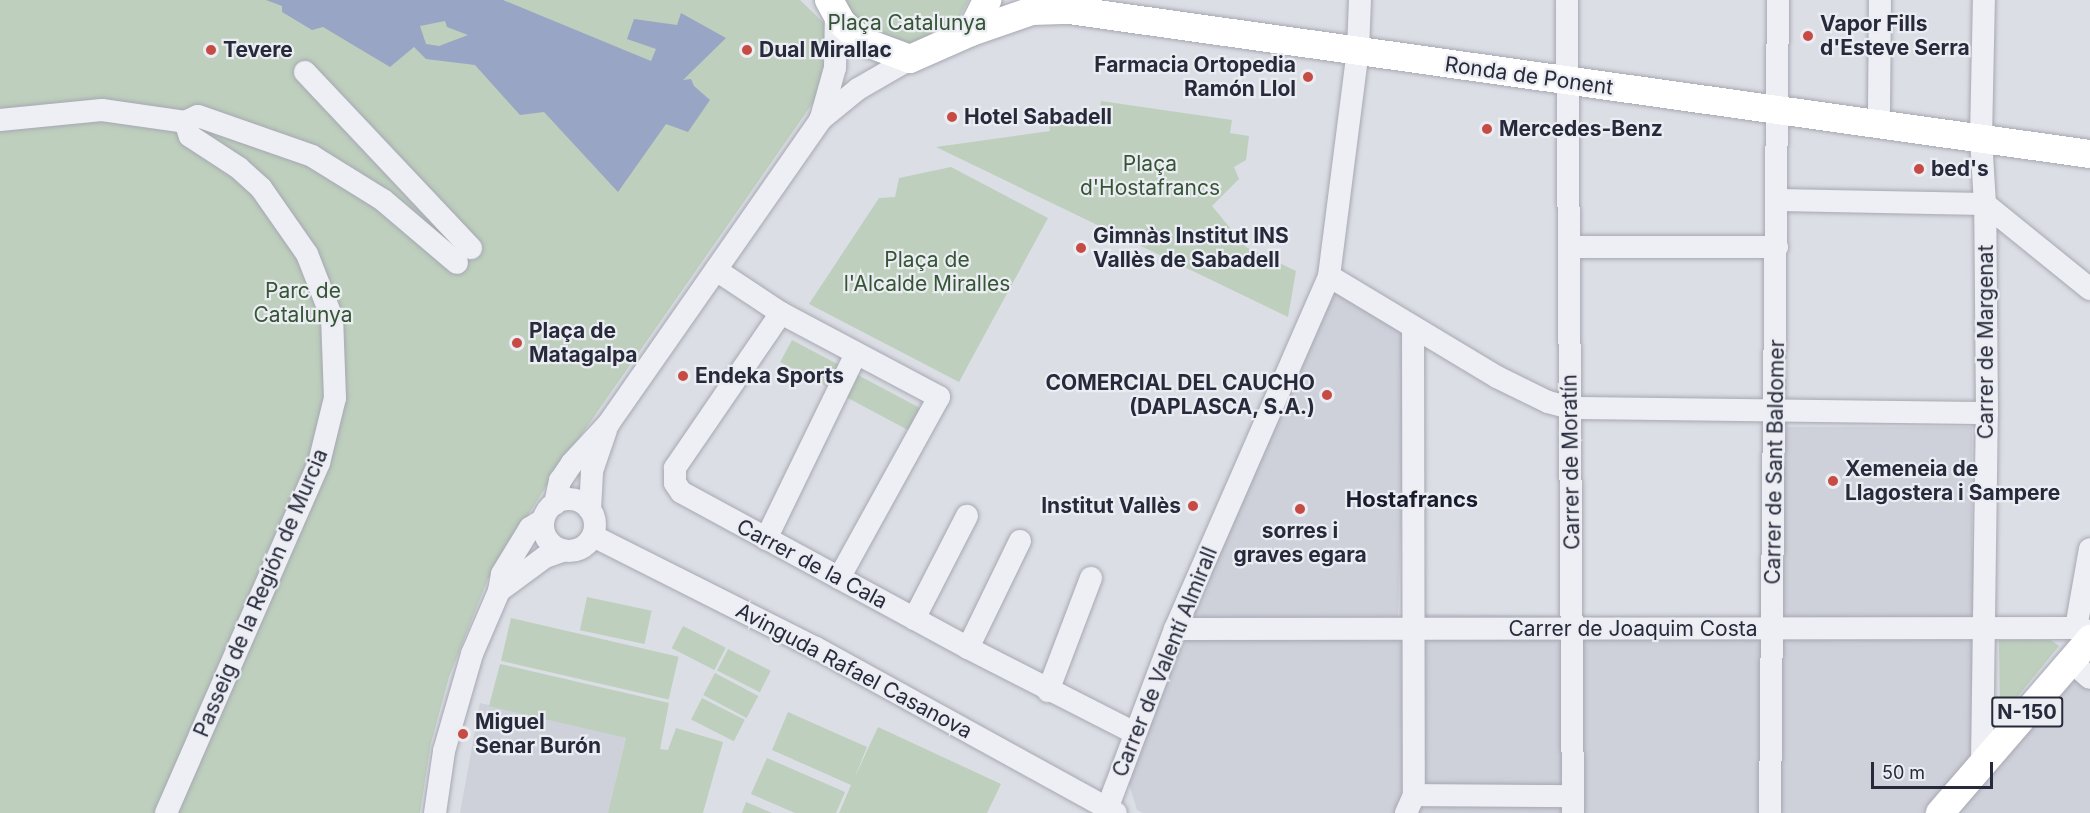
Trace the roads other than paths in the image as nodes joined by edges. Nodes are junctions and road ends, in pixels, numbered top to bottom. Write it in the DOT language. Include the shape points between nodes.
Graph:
graph roads {
  1 [pos="987,0"];
  2 [pos="1103,0"];
  3 [pos="1360,0"];
  4 [pos="1567,0"];
  5 [pos="1778,0"];
  6 [pos="1880,0"];
  7 [pos="1983,0"];
  8 [pos="1141,3"];
  9 [pos="830,5"];
  10 [pos="971,32"];
  11 [pos="1358,44"];
  12 [pos="910,59"];
  13 [pos="305,72"];
  14 [pos="1567,73"];
  15 [pos="1778,103"];
  16 [pos="1879,110"];
  17 [pos="0,120"];
  18 [pos="820,120"];
  19 [pos="191,124"];
  20 [pos="1981,131"];
  21 [pos="2090,140"];
  22 [pos="2090,154"];
  23 [pos="1777,200"];
  24 [pos="1985,204"];
  25 [pos="1569,247"];
  26 [pos="1777,247"];
  27 [pos="716,270"];
  28 [pos="1329,276"];
  29 [pos="2090,289"];
  30 [pos="781,314"];
  31 [pos="1413,327"];
  32 [pos="856,354"];
  33 [pos="1571,408"];
  34 [pos="1777,413"];
  35 [pos="1987,413"];
  36 [pos="609,423"];
  37 [pos="590,510"];
  38 [pos="549,512"];
  39 [pos="967,516"];
  40 [pos="593,536"];
  41 [pos="766,539"];
  42 [pos="1020,542"];
  43 [pos="2090,549"];
  44 [pos="562,551"];
  45 [pos="839,578"];
  46 [pos="1090,578"];
  47 [pos="499,591"];
  48 [pos="914,619"];
  49 [pos="1412,628"];
  50 [pos="1573,628"];
  51 [pos="1175,629"];
  52 [pos="1983,629"];
  53 [pos="1772,630"];
  54 [pos="2085,633"];
  55 [pos="968,648"];
  56 [pos="2081,670"];
  57 [pos="1048,691"];
  58 [pos="1133,732"];
  59 [pos="1982,762"];
  60 [pos="1410,805"];
  61 [pos="1573,805"];
  62 [pos="1112,811"];
  63 [pos="166,813"];
  64 [pos="435,813"];
  65 [pos="1770,813"];
  66 [pos="1940,813"];
  1 -- 10 [label="main road"];
  2 -- 8 [label="main road, Ronda de Ponent"];
  3 -- 11 [label="street, Carrer de Valentí Almirall"];
  4 -- 14 [label="street, Carrer de Moratín"];
  5 -- 15 [label="street, Carrer de Sant Baldomer"];
  6 -- 16 [label="street"];
  7 -- 20 [label="street, Carrer de Margenat"];
  8 -- 11 [label="main road, Ronda de Ponent"];
  9 -- 12 [label="main road" via="862,41"];
  9 -- 18 [label="street" via="835,68"];
  10 -- 11 [label="main road, Ronda de Ponent" via="1032,11 1053,9"];
  10 -- 12 [label="main road, Ronda de Ponent"];
  11 -- 14 [label="main road, Ronda de Ponent"];
  11 -- 28 [label="street, Carrer de Valentí Almirall"];
  12 -- 18 [label="street" via="858,89"];
  13 -- 19 [label="street" via="464,255 312,156"];
  14 -- 15 [label="main road, Ronda de Ponent"];
  14 -- 25 [label="street, Carrer de Moratín"];
  15 -- 16 [label="main road, Ronda de Ponent"];
  15 -- 20 [label="main road, Ronda de Ponent"];
  15 -- 23 [label="street, Carrer de Sant Baldomer"];
  16 -- 20 [label="main road, Ronda de Ponent"];
  17 -- 19 [label="street" via="102,110"];
  18 -- 27 [label="street"];
  19 -- 63 [label="street, Passeig de la Región de Murcia" via="261,188 308,254 332,318 335,398 319,463"];
  20 -- 21 [label="main road, Ronda de Ponent"];
  20 -- 22 [label="main road, Ronda de Ponent"];
  20 -- 24 [label="street, Carrer de Margenat"];
  23 -- 24 [label="street"];
  23 -- 26 [label="street, Carrer de Sant Baldomer"];
  24 -- 29 [label="street"];
  24 -- 35 [label="street, Carrer de Margenat"];
  25 -- 26 [label="street"];
  25 -- 33 [label="street, Carrer de Moratín"];
  26 -- 34 [label="street, Carrer de Sant Baldomer"];
  27 -- 30 [label="street"];
  27 -- 36 [label="street"];
  28 -- 31 [label="street"];
  28 -- 51 [label="street, Carrer de Valentí Almirall"];
  30 -- 32 [label="street"];
  30 -- 41 [label="street, Carrer de la Cala" via="675,468 675,483 687,498"];
  31 -- 33 [label="street" via="1497,377 1548,402"];
  31 -- 49 [label="street"];
  32 -- 41 [label="street"];
  32 -- 45 [label="street" via="939,397"];
  33 -- 34 [label="street"];
  33 -- 50 [label="street, Carrer de Moratín"];
  34 -- 35 [label="street"];
  34 -- 53 [label="street, Carrer de Sant Baldomer"];
  35 -- 52 [label="street, Carrer de Margenat"];
  36 -- 37 [label="street" via="592,471"];
  36 -- 38 [label="street" via="580,451 560,481"];
  37 -- 38 [label="street" via="570,499"];
  37 -- 40 [label="street" via="595,527"];
  38 -- 44 [label="street" via="549,542"];
  38 -- 47 [label="street" via="524,536 502,574"];
  39 -- 48 [label="street"];
  40 -- 44 [label="street" via="577,550"];
  40 -- 62 [label="street, Avinguda Rafael Casanova" via="816,648"];
  41 -- 45 [label="street, Carrer de la Cala"];
  42 -- 55 [label="street"];
  43 -- 54 [label="street"];
  44 -- 47 [label="street" via="545,557"];
  45 -- 48 [label="street, Carrer de la Cala"];
  46 -- 57 [label="street"];
  47 -- 64 [label="street" via="456,701"];
  48 -- 55 [label="street, Carrer de la Cala"];
  49 -- 50 [label="street, Carrer de Joaquim Costa"];
  49 -- 51 [label="street, Carrer de Joaquim Costa"];
  49 -- 60 [label="street"];
  50 -- 53 [label="street, Carrer de Joaquim Costa"];
  50 -- 61 [label="street, Carrer de Moratín"];
  51 -- 58 [label="street, Carrer de Valentí Almirall"];
  52 -- 53 [label="street, Carrer de Joaquim Costa"];
  52 -- 54 [label="street, Carrer de Joaquim Costa"];
  52 -- 59 [label="street, Carrer de Margenat"];
  53 -- 65 [label="street, Carrer de Sant Baldomer"];
  54 -- 56 [label="main road, N-150"];
  55 -- 57 [label="street, Carrer de la Cala"];
  56 -- 59 [label="main road, N-150"];
  57 -- 58 [label="street, Carrer de la Cala"];
  58 -- 62 [label="street, Carrer de Valentí Almirall"];
  59 -- 66 [label="main road, N-150"];
  60 -- 61 [label="street"];
}
